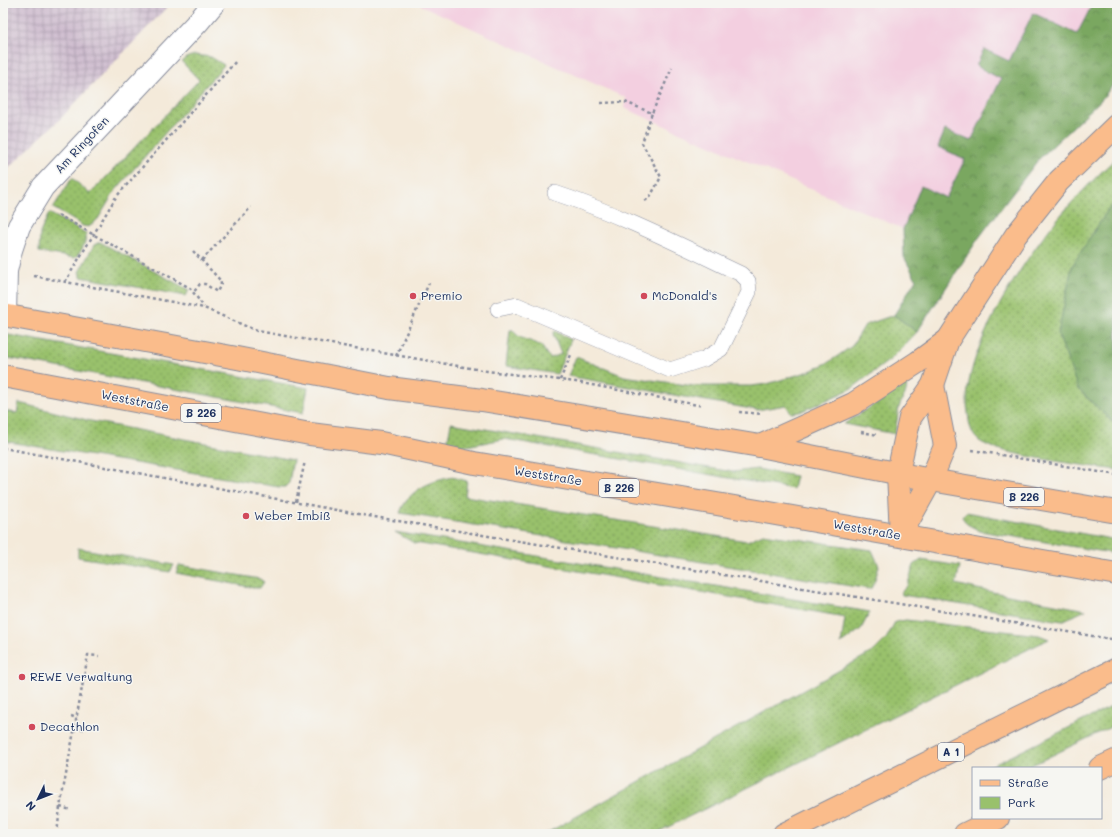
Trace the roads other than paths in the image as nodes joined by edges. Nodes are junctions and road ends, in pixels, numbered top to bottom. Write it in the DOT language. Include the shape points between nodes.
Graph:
graph roads {
  1 [pos="214,3"];
  2 [pos="1117,124"];
  3 [pos="554,193"];
  4 [pos="11,223"];
  5 [pos="498,309"];
  6 [pos="4,316"];
  7 [pos="948,340"];
  8 [pos="3,376"];
  9 [pos="933,385"];
  10 [pos="760,446"];
  11 [pos="898,473"];
  12 [pos="931,480"];
  13 [pos="1117,512"];
  14 [pos="901,535"];
  15 [pos="1117,574"];
  16 [pos="1117,669"];
  17 [pos="1117,760"];
  18 [pos="1102,767"];
  19 [pos="996,819"];
  20 [pos="784,834"];
  21 [pos="965,834"];
  1 -- 4 [label="street, Am Ringofen"];
  2 -- 7 [label="main road" via="1059,181 1021,229"];
  3 -- 5 [label="lane" via="679,244 741,274 748,281 749,292 733,328 721,349 704,359 670,370 516,306"];
  4 -- 6 [label="street, Am Ringofen"];
  6 -- 10 [label="main road, B 226" via="389,388 482,400"];
  7 -- 9 [label="main road"];
  7 -- 10 [label="main road" via="853,404"];
  8 -- 14 [label="main road, Weststraße / B 226" via="310,434 381,444 474,464"];
  9 -- 11 [label="main road" via="910,418"];
  9 -- 12 [label="main road" via="945,446"];
  10 -- 11 [label="main road, B 226"];
  11 -- 12 [label="main road, B 226"];
  11 -- 14 [label="main road"];
  12 -- 13 [label="main road, B 226"];
  12 -- 14 [label="main road"];
  14 -- 15 [label="main road, Weststraße / B 226"];
  16 -- 20 [label="main road, A 1"];
  17 -- 18 [label="main road"];
  19 -- 21 [label="main road"];
}
